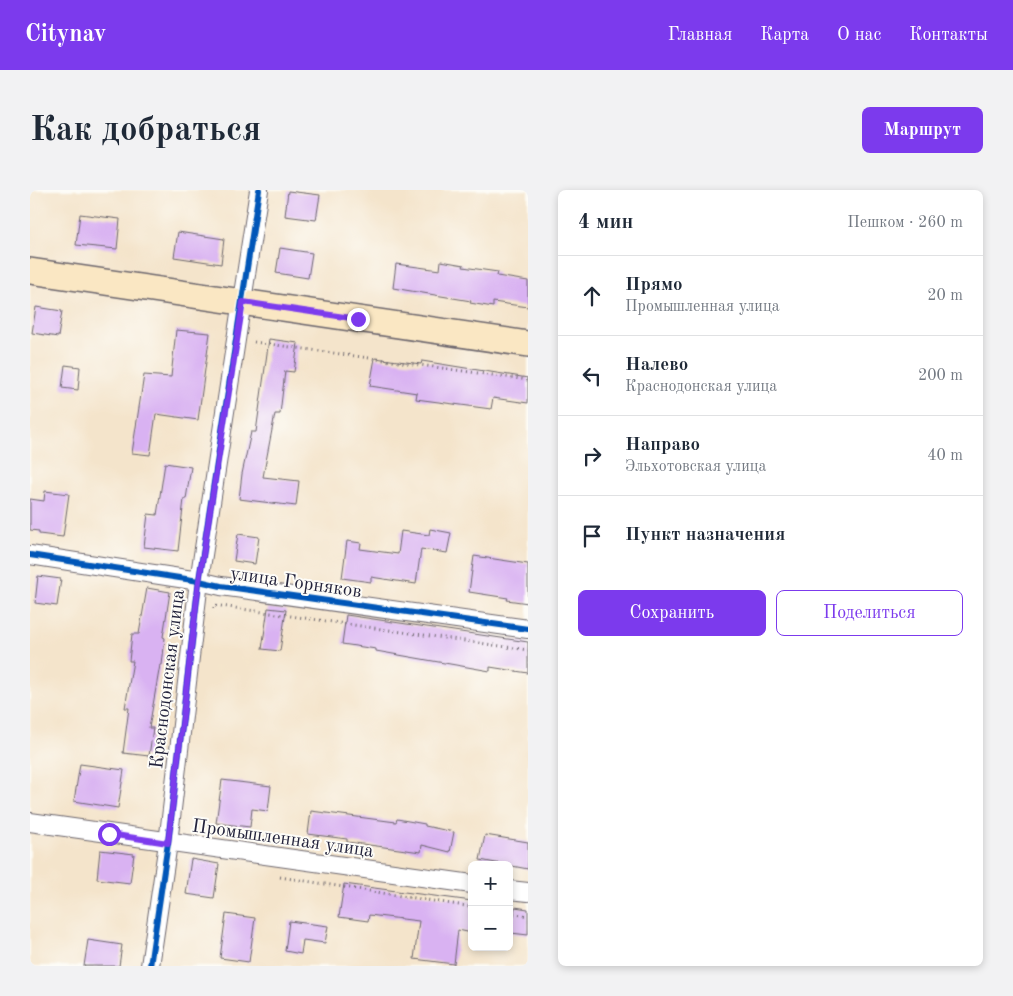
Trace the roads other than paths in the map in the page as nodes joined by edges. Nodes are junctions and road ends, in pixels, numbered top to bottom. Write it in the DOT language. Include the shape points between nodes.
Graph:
graph roads {
  1 [pos="259,190"];
  2 [pos="30,271"];
  3 [pos="243,302"];
  4 [pos="528,344"];
  5 [pos="30,555"];
  6 [pos="199,581"];
  7 [pos="528,629"];
  8 [pos="30,822"];
  9 [pos="168,843"];
  10 [pos="468,883"];
  11 [pos="513,890"];
  12 [pos="528,892"];
  13 [pos="150,966"];
  1 -- 3 [label="street, Краснодонская улица"];
  2 -- 3 [label="street"];
  3 -- 4 [label="street"];
  3 -- 6 [label="street, Краснодонская улица"];
  5 -- 6 [label="street, улица Горняков"];
  6 -- 7 [label="street, улица Горняков"];
  6 -- 9 [label="street, Краснодонская улица"];
  8 -- 9 [label="street, Промышленная улица"];
  9 -- 10 [label="street, Промышленная улица"];
  9 -- 13 [label="street, Краснодонская улица"];
  11 -- 12 [label="street"];
}
